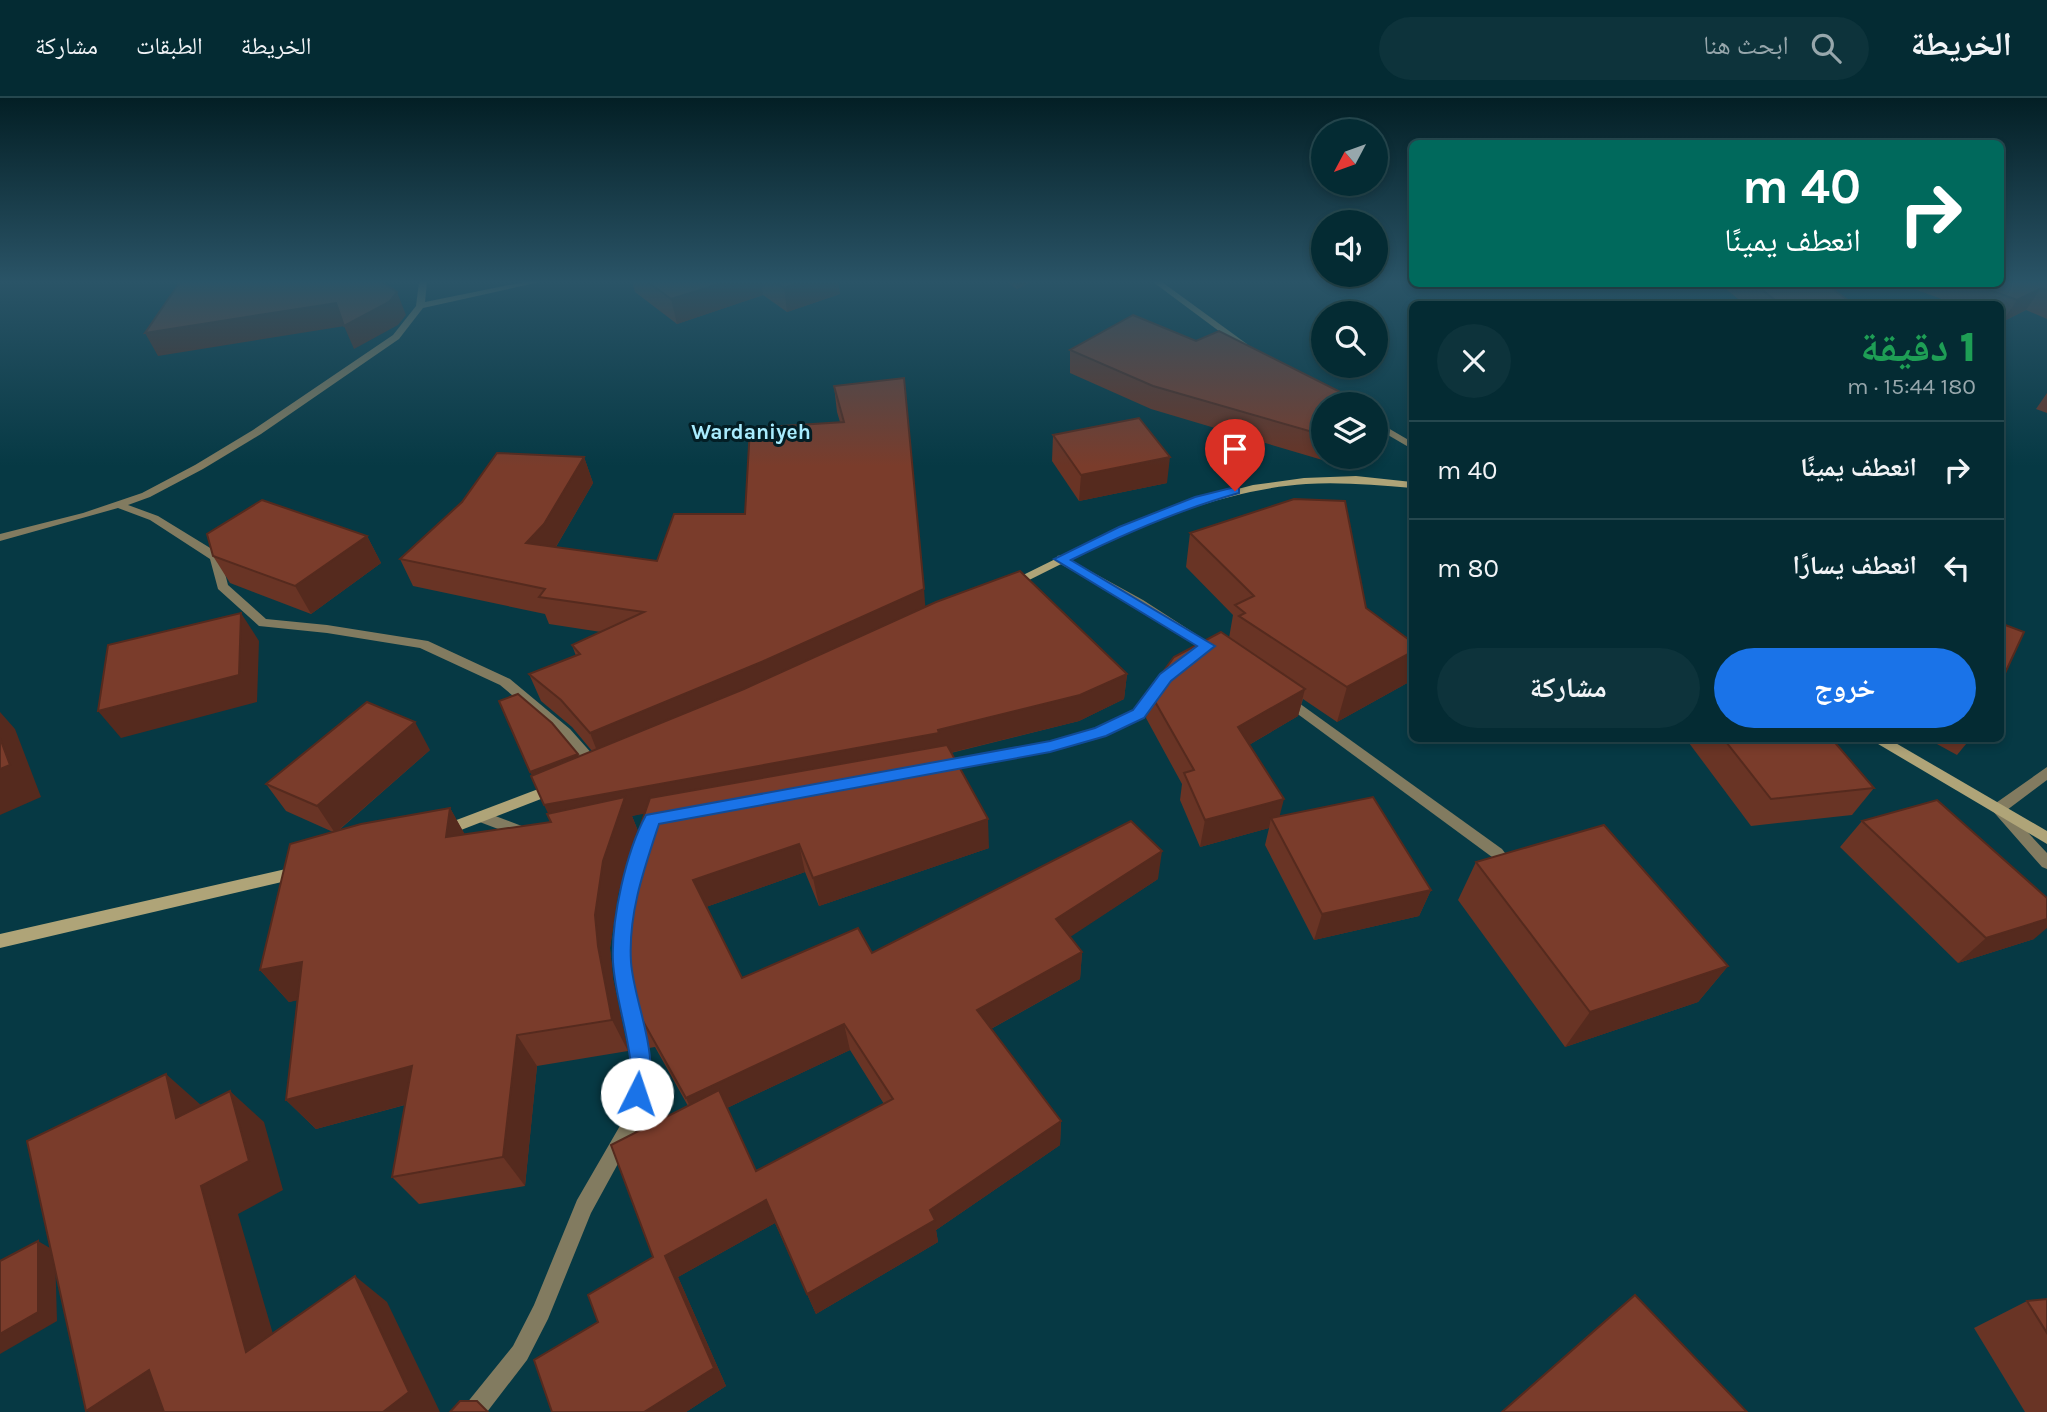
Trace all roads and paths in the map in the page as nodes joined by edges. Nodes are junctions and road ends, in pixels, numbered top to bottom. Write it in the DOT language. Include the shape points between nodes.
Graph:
graph roads {
  1 [pos="388,343"];
  2 [pos="1241,343"];
  3 [pos="1254,352"];
  4 [pos="1388,431"];
  5 [pos="1409,444"];
  6 [pos="1409,485"];
  7 [pos="119,505"];
  8 [pos="0,538"];
  9 [pos="1061,559"];
  10 [pos="999,590"];
  11 [pos="1230,660"];
  12 [pos="1166,677"];
  13 [pos="1274,690"];
  14 [pos="1882,742"];
  15 [pos="929,769"];
  16 [pos="2047,772"];
  17 [pos="1998,808"];
  18 [pos="482,817"];
  19 [pos="434,835"];
  20 [pos="547,838"];
  21 [pos="2047,838"];
  22 [pos="1497,853"];
  23 [pos="2047,863"];
  24 [pos="313,869"];
  25 [pos="624,915"];
  26 [pos="0,941"];
  27 [pos="474,1412"];
  1 -- 7 [label="street" via="199,467"];
  2 -- 3 [label="street"];
  4 -- 5 [label="street"];
  6 -- 9 [label="street" via="1303,480 1235,491 1124,529"];
  7 -- 8 [label="street"];
  7 -- 18 [label="street" via="154,518 216,557 222,586 263,623 424,643 505,682 565,732 591,773"];
  9 -- 10 [label="street"];
  9 -- 11 [label="street" via="1202,650"];
  12 -- 15 [label="street" via="1138,714 1100,732 1050,747"];
  13 -- 22 [label="street"];
  14 -- 17 [label="street"];
  16 -- 17 [label="street"];
  17 -- 21 [label="street"];
  17 -- 23 [label="street"];
  18 -- 19 [label="street"];
  18 -- 20 [label="street"];
  24 -- 26 [label="street"];
  25 -- 27 [label="street" via="622,962 640,1061 629,1127 584,1207 520,1353"];
}
